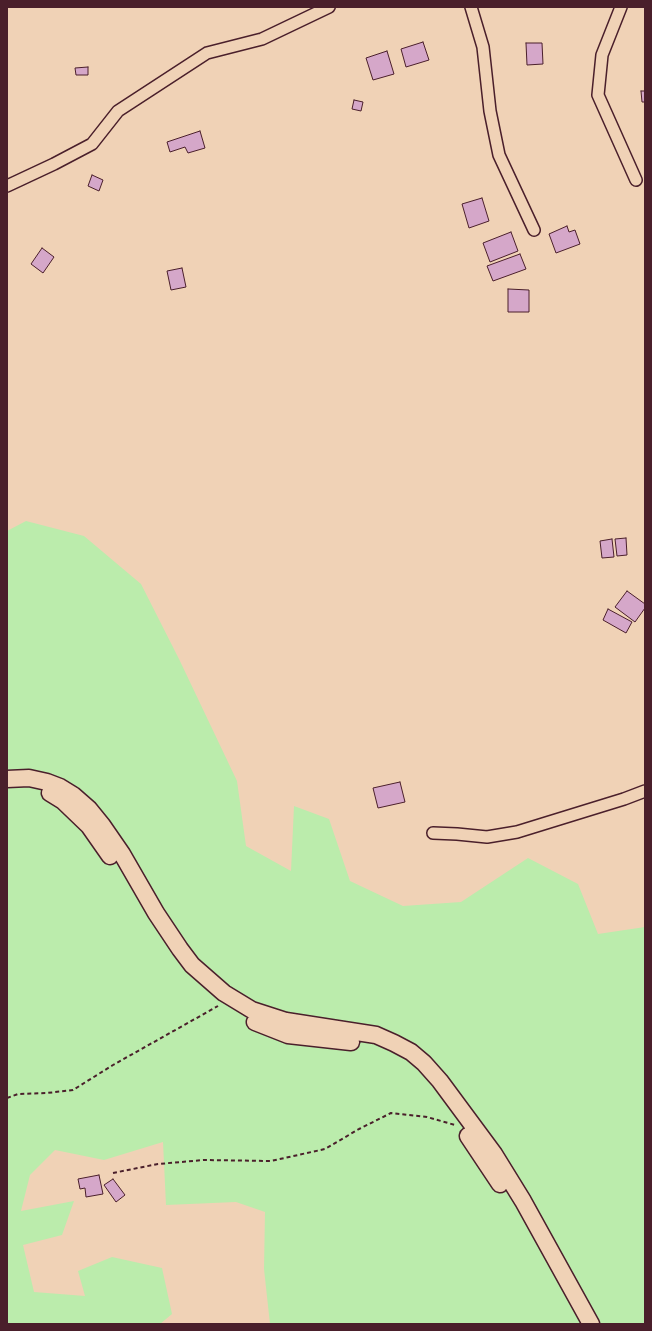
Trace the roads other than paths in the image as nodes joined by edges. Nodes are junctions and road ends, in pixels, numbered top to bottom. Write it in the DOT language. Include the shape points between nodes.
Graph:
graph roads {
  1 [pos="329,7"];
  2 [pos="471,7"];
  3 [pos="620,7"];
  4 [pos="636,180"];
  5 [pos="7,186"];
  6 [pos="534,230"];
  7 [pos="7,779"];
  8 [pos="7,790"];
  9 [pos="645,791"];
  10 [pos="433,833"];
  11 [pos="578,1324"];
  12 [pos="591,1324"];
  1 -- 5 [label="street" via="262,39 207,53 118,111 92,144"];
  2 -- 6 [label="street" via="483,47 490,111 499,154"];
  3 -- 4 [label="street" via="602,55 598,95"];
  7 -- 12 [label="main road" via="30,778 47,782 73,795 89,809 118,848 180,949 192,965 224,993 252,1010 286,1021 376,1035 411,1052 424,1063 494,1154"];
  8 -- 11 [label="main road" via="41,790 63,800 89,826 109,854 156,933 199,987 221,1004 253,1022 288,1035 373,1046 401,1056 416,1068 462,1127 496,1177 532,1236"];
  9 -- 10 [label="street" via="517,832 487,837"];
}
